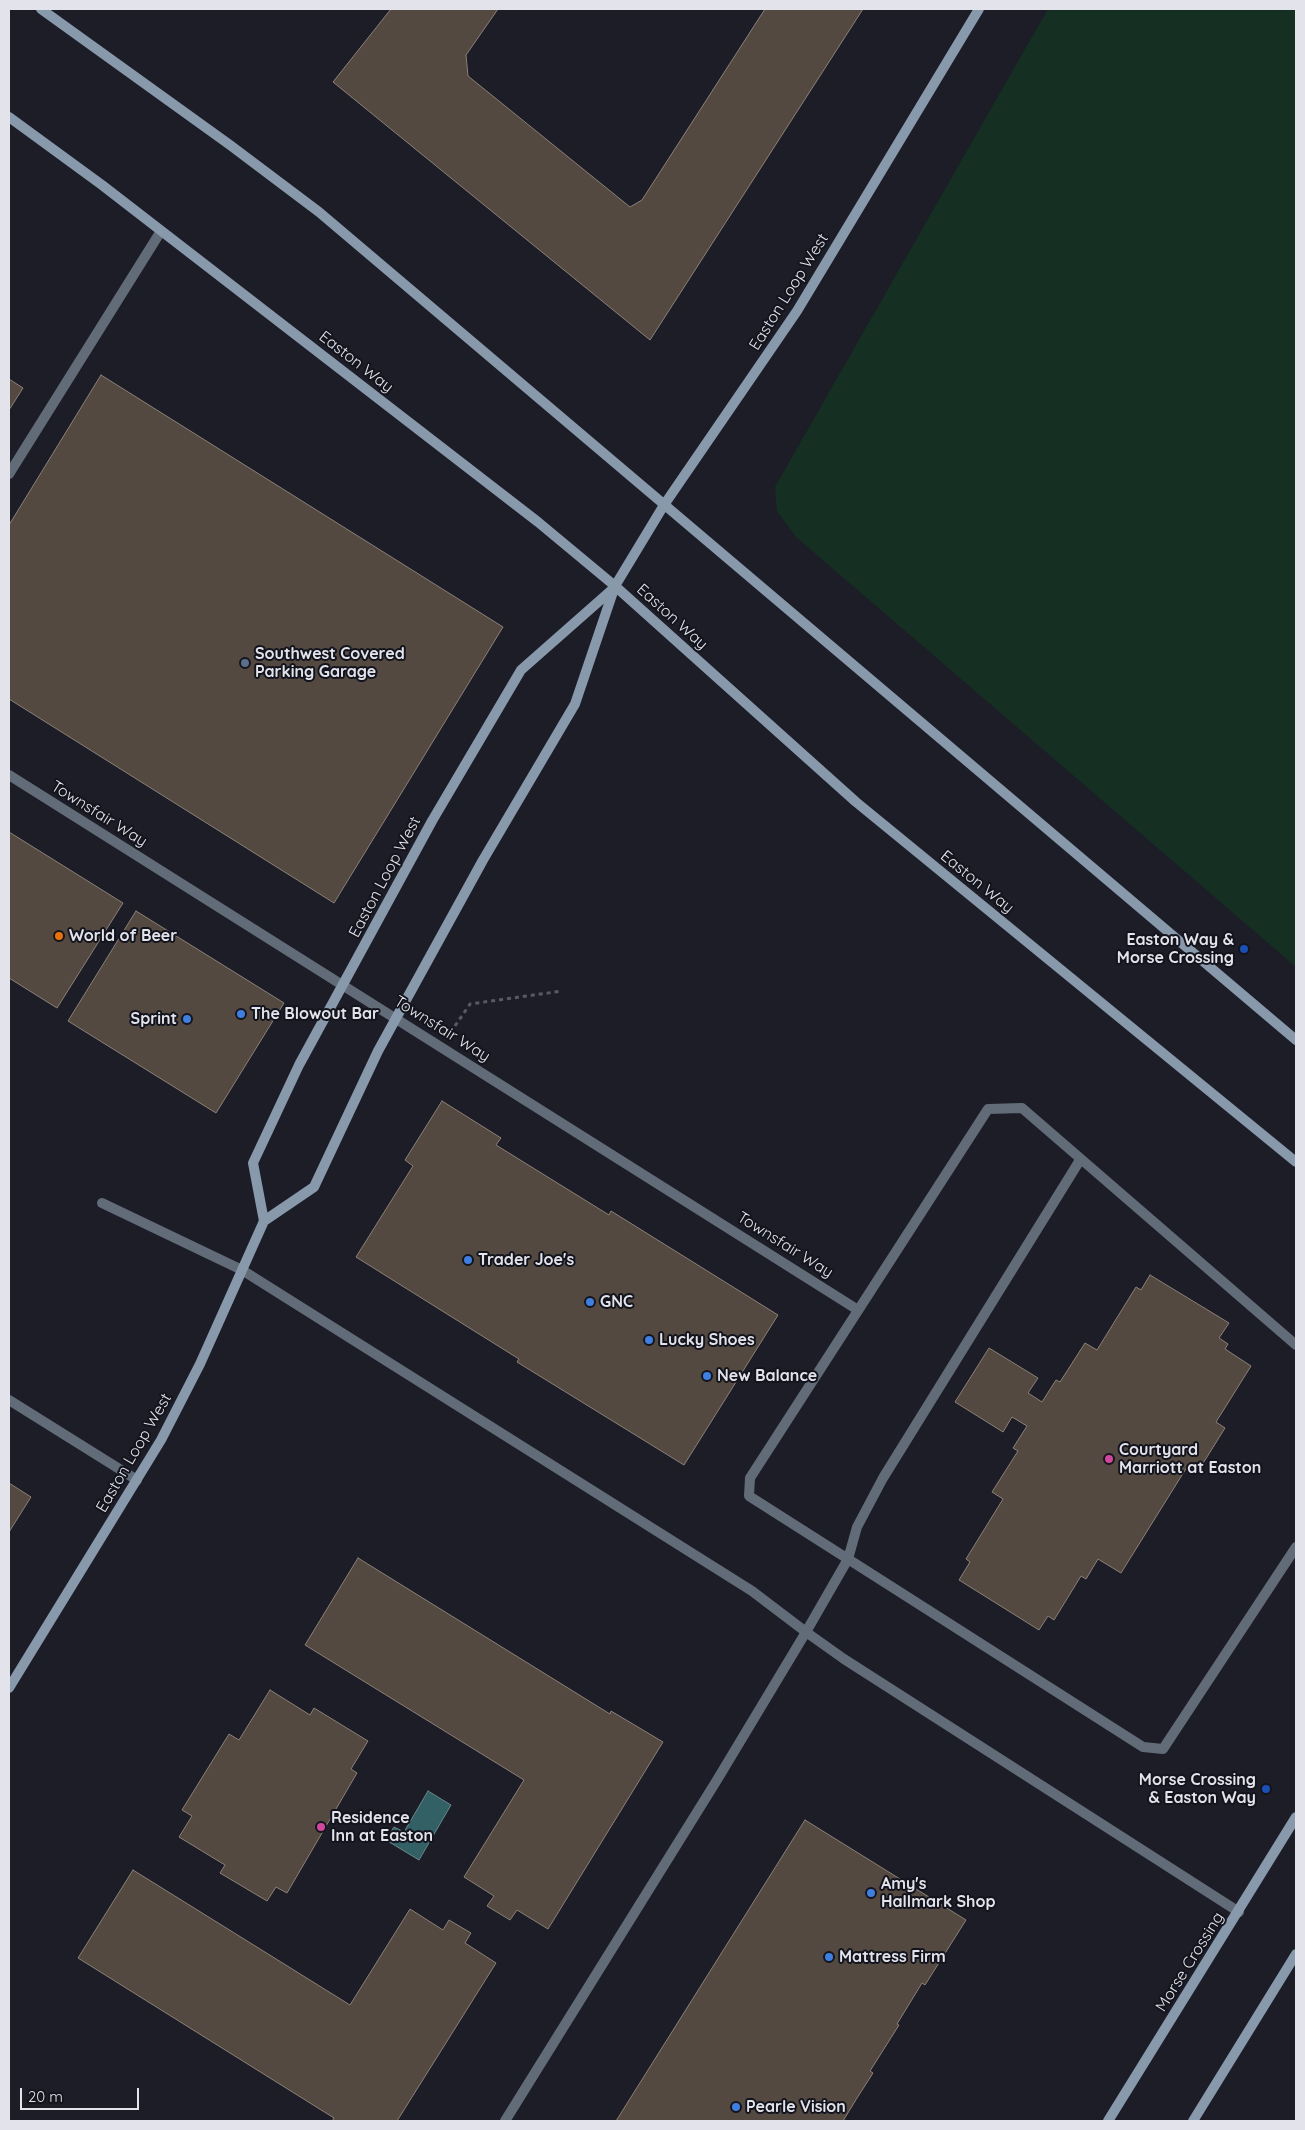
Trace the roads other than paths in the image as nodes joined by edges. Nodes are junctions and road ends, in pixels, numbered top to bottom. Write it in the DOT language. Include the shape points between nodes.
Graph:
graph roads {
  1 [pos="41,9"];
  2 [pos="979,9"];
  3 [pos="9,118"];
  4 [pos="162,230"];
  5 [pos="9,474"];
  6 [pos="664,506"];
  7 [pos="615,586"];
  8 [pos="9,775"];
  9 [pos="344,986"];
  10 [pos="396,1018"];
  11 [pos="1296,1040"];
  12 [pos="1080,1160"];
  13 [pos="1296,1162"];
  14 [pos="102,1203"];
  15 [pos="264,1221"];
  16 [pos="242,1270"];
  17 [pos="858,1310"];
  18 [pos="1296,1345"];
  19 [pos="9,1400"];
  20 [pos="137,1480"];
  21 [pos="1296,1547"];
  22 [pos="848,1559"];
  23 [pos="806,1632"];
  24 [pos="9,1688"];
  25 [pos="1296,1817"];
  26 [pos="1239,1912"];
  27 [pos="1296,1954"];
  28 [pos="505,2121"];
  29 [pos="1108,2121"];
  30 [pos="1193,2121"];
  1 -- 6 [label="main road" via="319,212"];
  2 -- 6 [label="main road, Easton Loop West" via="797,311"];
  3 -- 4 [label="main road, Easton Way"];
  4 -- 5 [label="street"];
  4 -- 7 [label="main road, Easton Way" via="538,522"];
  6 -- 7 [label="main road, Easton Loop West"];
  6 -- 11 [label="main road"];
  7 -- 9 [label="main road, Easton Loop West" via="521,670 432,821"];
  7 -- 10 [label="main road, Easton Loop West" via="575,704 483,860"];
  7 -- 13 [label="main road, Easton Way" via="856,802"];
  8 -- 9 [label="street, Townsfair Way"];
  9 -- 10 [label="street, Townsfair Way"];
  9 -- 15 [label="main road, Easton Loop West" via="300,1065 253,1163"];
  10 -- 15 [label="main road, Easton Loop West" via="359,1088 314,1187"];
  10 -- 17 [label="street, Townsfair Way"];
  12 -- 17 [label="street" via="1022,1108 988,1109"];
  12 -- 18 [label="street"];
  12 -- 22 [label="street" via="883,1478 857,1527"];
  14 -- 16 [label="street"];
  15 -- 16 [label="main road, Easton Loop West"];
  16 -- 20 [label="main road, Easton Loop West" via="200,1364"];
  16 -- 23 [label="street" via="752,1591"];
  17 -- 22 [label="street" via="750,1478 749,1496"];
  19 -- 20 [label="street"];
  20 -- 24 [label="main road, Easton Loop West"];
  21 -- 22 [label="street" via="1163,1749 1143,1746"];
  22 -- 23 [label="street"];
  23 -- 26 [label="street" via="852,1665"];
  23 -- 28 [label="street"];
  25 -- 26 [label="main road, Morse Crossing"];
  26 -- 29 [label="main road, Morse Crossing"];
  27 -- 30 [label="main road"];
}
